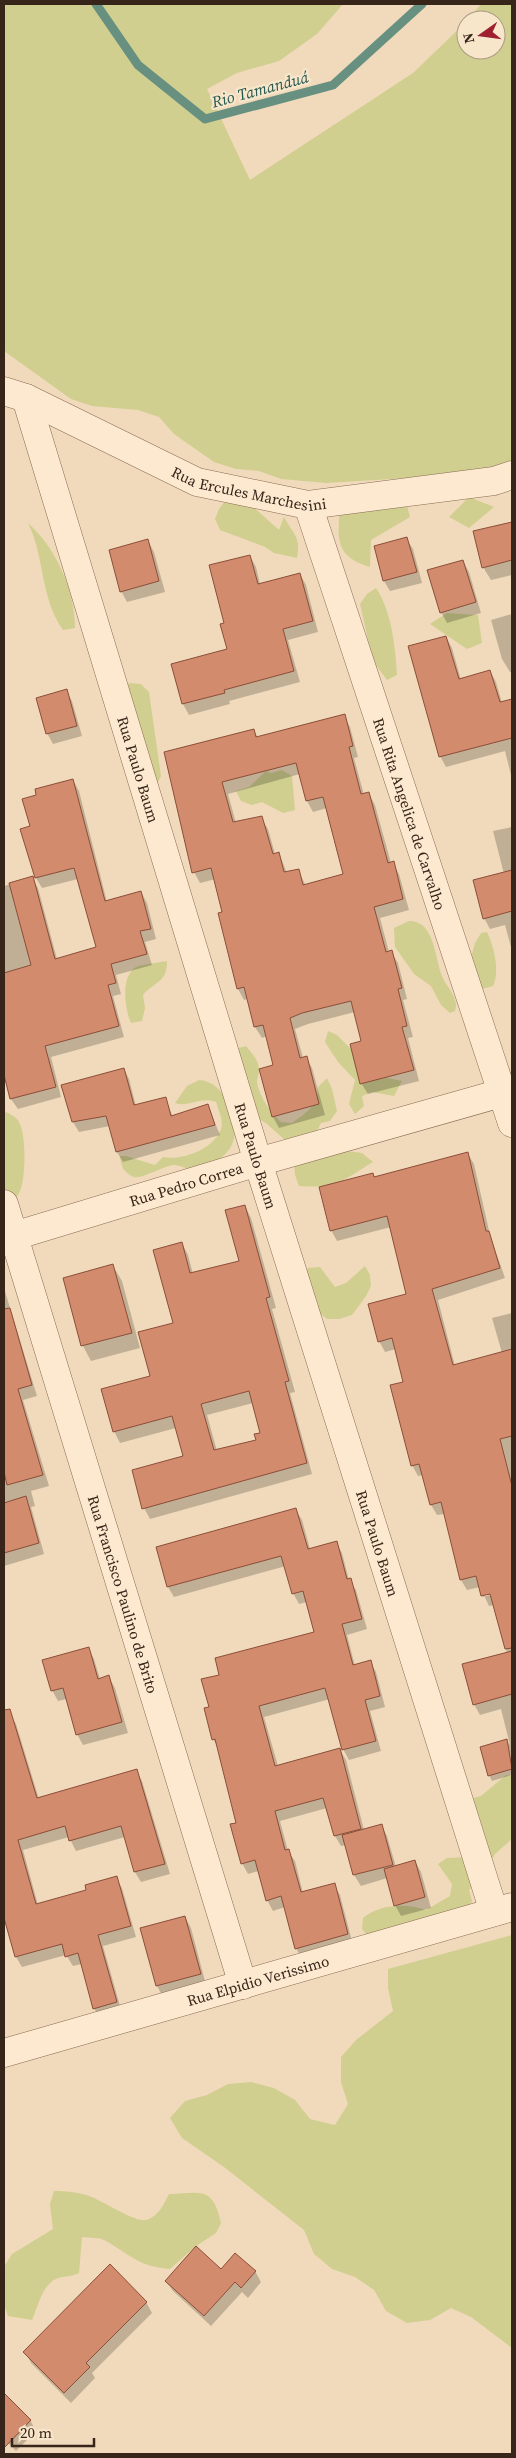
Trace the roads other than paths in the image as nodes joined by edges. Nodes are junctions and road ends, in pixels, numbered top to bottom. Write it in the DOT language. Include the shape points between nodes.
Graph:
graph roads {
  1 [pos="15,394"];
  2 [pos="512,475"];
  3 [pos="308,505"];
  4 [pos="508,1091"];
  5 [pos="512,1123"];
  6 [pos="258,1162"];
  7 [pos="4,1204"];
  8 [pos="9,1238"];
  9 [pos="503,1910"];
  10 [pos="243,1985"];
  11 [pos="4,2053"];
  1 -- 3 [label="street, Rua Ercules Marchesini" via="197,482"];
  1 -- 6 [label="street, Rua Paulo Baum"];
  2 -- 3 [label="street, Rua Ercules Marchesini" via="494,481"];
  3 -- 4 [label="street, Rua Rita Angelica de Carvalho"];
  4 -- 5 [label="street, Rua Rita Angelica de Carvalho"];
  4 -- 6 [label="street, Rua Pedro Correa"];
  6 -- 8 [label="street, Rua Pedro Correa"];
  6 -- 9 [label="street, Rua Paulo Baum"];
  7 -- 8 [label="street, Rua Francisco Paulino de Brito"];
  8 -- 10 [label="street, Rua Francisco Paulino de Brito"];
  9 -- 10 [label="street, Rua Elpidio Verissimo"];
  10 -- 11 [label="street, Rua Elpidio Verissimo"];
}
